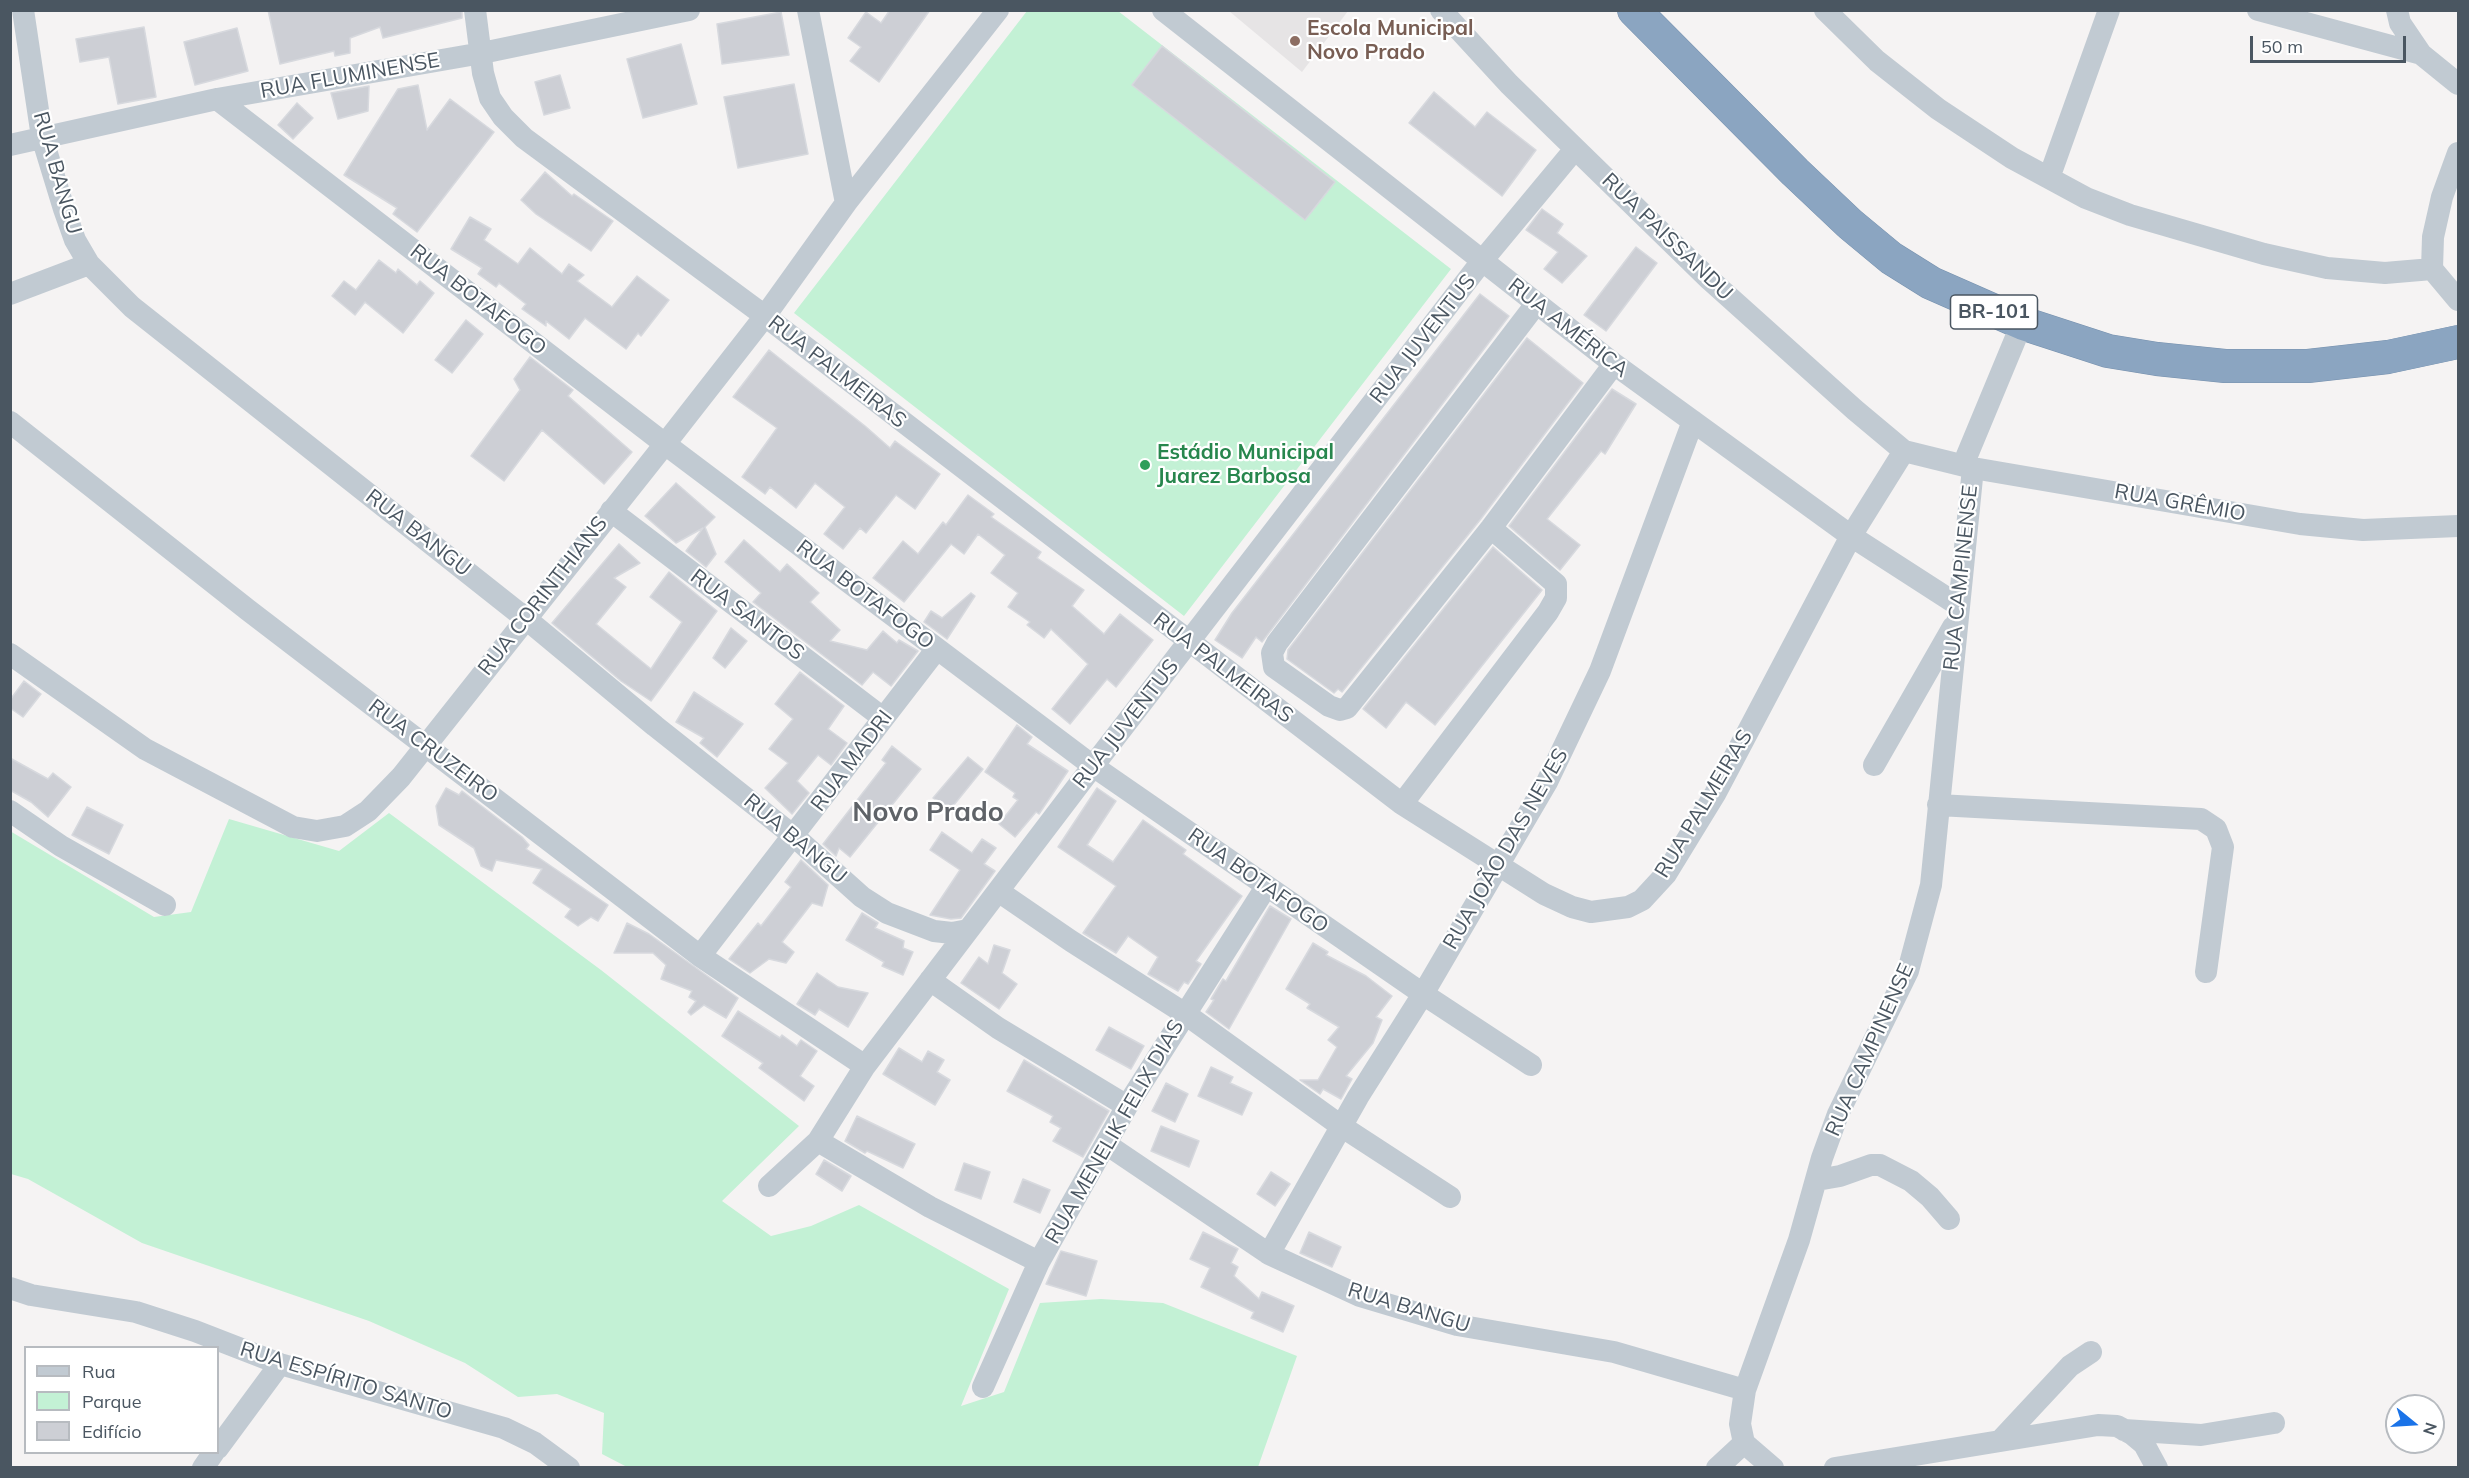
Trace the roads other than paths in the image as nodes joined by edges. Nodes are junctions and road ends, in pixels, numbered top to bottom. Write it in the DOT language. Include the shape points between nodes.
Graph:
graph roads {
  1 [pos="23,10"];
  2 [pos="475,10"];
  3 [pos="689,10"];
  4 [pos="808,10"];
  5 [pos="998,10"];
  6 [pos="1163,10"];
  7 [pos="1441,10"];
  8 [pos="1634,10"];
  9 [pos="1825,10"];
  10 [pos="2109,10"];
  11 [pos="2258,10"];
  12 [pos="2397,10"];
  13 [pos="482,53"];
  14 [pos="2421,54"];
  15 [pos="2458,84"];
  16 [pos="217,99"];
  17 [pos="42,137"];
  18 [pos="10,145"];
  19 [pos="1575,149"];
  20 [pos="2458,153"];
  21 [pos="2049,178"];
  22 [pos="846,203"];
  23 [pos="1482,261"];
  24 [pos="89,264"];
  25 [pos="2432,268"];
  26 [pos="10,294"];
  27 [pos="2458,300"];
  28 [pos="1536,304"];
  29 [pos="765,316"];
  30 [pos="2022,323"];
  31 [pos="2458,342"];
  32 [pos="1614,364"];
  33 [pos="1694,421"];
  34 [pos="10,422"];
  35 [pos="665,444"];
  36 [pos="1904,451"];
  37 [pos="1968,466"];
  38 [pos="611,511"];
  39 [pos="2458,526"];
  40 [pos="1491,528"];
  41 [pos="1851,536"];
  42 [pos="1958,613"];
  43 [pos="525,618"];
  44 [pos="1189,643"];
  45 [pos="936,650"];
  46 [pos="10,654"];
  47 [pos="883,718"];
  48 [pos="426,746"];
  49 [pos="1874,765"];
  50 [pos="1093,766"];
  51 [pos="1402,804"];
  52 [pos="1938,805"];
  53 [pos="10,811"];
  54 [pos="795,837"];
  55 [pos="1499,866"];
  56 [pos="1266,887"];
  57 [pos="998,891"];
  58 [pos="165,905"];
  59 [pos="968,930"];
  60 [pos="700,956"];
  61 [pos="2206,972"];
  62 [pos="930,980"];
  63 [pos="1423,994"];
  64 [pos="1184,1013"];
  65 [pos="1531,1065"];
  66 [pos="865,1066"];
  67 [pos="1127,1106"];
  68 [pos="1341,1126"];
  69 [pos="818,1141"];
  70 [pos="1106,1144"];
  71 [pos="1817,1180"];
  72 [pos="769,1186"];
  73 [pos="1450,1197"];
  74 [pos="1949,1219"];
  75 [pos="1269,1254"];
  76 [pos="1040,1262"];
  77 [pos="10,1288"];
  78 [pos="2091,1352"];
  79 [pos="280,1364"];
  80 [pos="983,1387"];
  81 [pos="1745,1390"];
  82 [pos="2274,1423"];
  83 [pos="2124,1430"];
  84 [pos="2000,1441"];
  85 [pos="1744,1443"];
  86 [pos="219,1447"];
  87 [pos="213,1454"];
  88 [pos="203,1467"];
  89 [pos="569,1467"];
  90 [pos="1717,1467"];
  91 [pos="1773,1467"];
  92 [pos="1835,1467"];
  93 [pos="2157,1467"];
  1 -- 17 [label="street, RUA BANGU"];
  2 -- 13 [label="street, RUA PALMEIRAS"];
  3 -- 13 [label="street, RUA FLUMINENSE"];
  4 -- 22 [label="street"];
  5 -- 22 [label="street, RUA CORINTHIANS"];
  6 -- 23 [label="street, RUA AMÉRICA"];
  7 -- 19 [label="street, RUA PAISSANDU"];
  8 -- 30 [label="highway, BR-101" via="1795,172 1891,258 1931,283"];
  9 -- 21 [label="street" via="1877,61 1938,109"];
  10 -- 21 [label="street"];
  11 -- 14 [label="street"];
  12 -- 14 [label="street" via="2400,23"];
  13 -- 16 [label="street, RUA FLUMINENSE"];
  13 -- 29 [label="street, RUA PALMEIRAS" via="490,98 525,138"];
  14 -- 15 [label="street"];
  16 -- 17 [label="street, RUA FLUMINENSE"];
  16 -- 35 [label="street, RUA BOTAFOGO"];
  17 -- 18 [label="street, RUA FLUMINENSE"];
  17 -- 24 [label="street, RUA BANGU" via="75,240"];
  19 -- 23 [label="street, RUA JUVENTUS"];
  19 -- 36 [label="street, RUA PAISSANDU" via="1709,279"];
  20 -- 25 [label="street" via="2433,237"];
  21 -- 25 [label="street" via="2130,215 2264,254 2327,268 2385,273"];
  22 -- 29 [label="street, RUA CORINTHIANS"];
  23 -- 28 [label="street, RUA AMÉRICA"];
  23 -- 44 [label="street, RUA JUVENTUS"];
  24 -- 26 [label="street"];
  24 -- 43 [label="street, RUA BANGU" via="132,307"];
  25 -- 27 [label="street"];
  28 -- 32 [label="street, RUA AMÉRICA"];
  28 -- 40 [label="street" via="1277,643 1272,653 1274,667 1329,706 1347,708"];
  29 -- 35 [label="street, RUA CORINTHIANS"];
  29 -- 44 [label="street, RUA PALMEIRAS"];
  30 -- 31 [label="highway, BR-101" via="2108,351 2225,366 2308,366 2388,357"];
  30 -- 37 [label="street, RUA CAMPINENSE"];
  32 -- 33 [label="street, RUA AMÉRICA"];
  32 -- 40 [label="street"];
  33 -- 41 [label="street, RUA AMÉRICA"];
  33 -- 55 [label="street, RUA JOÃO DAS NEVES" via="1600,672 1548,783"];
  34 -- 48 [label="street, RUA CRUZEIRO"];
  35 -- 38 [label="street, RUA CORINTHIANS"];
  35 -- 45 [label="street, RUA BOTAFOGO"];
  36 -- 37 [label="street, RUA GRÊMIO"];
  36 -- 41 [label="street, RUA PALMEIRAS"];
  37 -- 39 [label="street, RUA GRÊMIO" via="2300,524 2363,530"];
  37 -- 42 [label="street, RUA CAMPINENSE"];
  38 -- 43 [label="street, RUA CORINTHIANS"];
  38 -- 47 [label="street, RUA SANTOS"];
  40 -- 51 [label="street" via="1556,584 1556,598"];
  41 -- 42 [label="street, RUA AMÉRICA"];
  41 -- 55 [label="street, RUA PALMEIRAS" via="1714,794 1666,874 1642,900 1612,911 1591,912 1544,894"];
  42 -- 49 [label="street"];
  42 -- 52 [label="street, RUA CAMPINENSE"];
  43 -- 48 [label="street, RUA CORINTHIANS"];
  43 -- 54 [label="street, RUA BANGU"];
  44 -- 50 [label="street, RUA JUVENTUS"];
  44 -- 51 [label="street, RUA PALMEIRAS"];
  45 -- 47 [label="street, RUA MADRI"];
  45 -- 50 [label="street, RUA BOTAFOGO"];
  46 -- 48 [label="street, RUA CORINTHIANS" via="145,749 293,827 317,831 345,826 368,811"];
  47 -- 54 [label="street, RUA MADRI"];
  48 -- 60 [label="street, RUA CRUZEIRO"];
  50 -- 56 [label="street, RUA BOTAFOGO"];
  50 -- 57 [label="street, RUA JUVENTUS"];
  51 -- 55 [label="street, RUA PALMEIRAS"];
  52 -- 61 [label="street" via="2201,819 2216,829 2223,848"];
  52 -- 71 [label="street, RUA CAMPINENSE" via="1931,885 1908,971 1838,1114"];
  53 -- 58 [label="street" via="61,846"];
  54 -- 59 [label="street, RUA BANGU" via="862,897 887,913 934,931"];
  54 -- 60 [label="street, RUA MADRI"];
  55 -- 63 [label="street, RUA JOÃO DAS NEVES"];
  56 -- 63 [label="street, RUA BOTAFOGO"];
  56 -- 64 [label="street, RUA MENELIK FELIX DIAS"];
  57 -- 59 [label="street, RUA JUVENTUS"];
  57 -- 64 [label="street"];
  59 -- 62 [label="street, RUA JUVENTUS"];
  60 -- 66 [label="street, RUA CRUZEIRO"];
  62 -- 66 [label="street, RUA JUVENTUS"];
  62 -- 67 [label="street" via="998,1028"];
  63 -- 65 [label="street, RUA BOTAFOGO"];
  63 -- 68 [label="street, RUA JOÃO DAS NEVES"];
  64 -- 67 [label="street, RUA MENELIK FELIX DIAS"];
  64 -- 68 [label="street"];
  66 -- 69 [label="street, RUA JUVENTUS"];
  67 -- 70 [label="street, RUA MENELIK FELIX DIAS"];
  68 -- 73 [label="street"];
  68 -- 75 [label="street, RUA JOÃO DAS NEVES"];
  69 -- 72 [label="street, RUA JUVENTUS"];
  69 -- 76 [label="street" via="930,1207"];
  70 -- 75 [label="street, RUA BANGU"];
  70 -- 76 [label="street, RUA MENELIK FELIX DIAS"];
  71 -- 74 [label="street" via="1880,1165 1911,1181"];
  71 -- 81 [label="street, RUA CAMPINENSE"];
  75 -- 81 [label="street, RUA BANGU" via="1360,1296 1457,1325 1607,1350"];
  76 -- 80 [label="street, RUA MENELIK FELIX DIAS"];
  77 -- 79 [label="street, RUA ESPÍRITO SANTO" via="136,1312"];
  78 -- 84 [label="street" via="2070,1366"];
  79 -- 86 [label="street"];
  79 -- 89 [label="street, RUA ESPÍRITO SANTO" via="504,1428 535,1443"];
  81 -- 85 [label="street, RUA CAMPINENSE" via="1740,1424"];
  82 -- 83 [label="street" via="2201,1435"];
  83 -- 84 [label="street" via="2098,1425"];
  83 -- 93 [label="street" via="2144,1444"];
  84 -- 92 [label="street"];
  85 -- 90 [label="street"];
  85 -- 91 [label="street"];
  87 -- 88 [label="street"];
}
